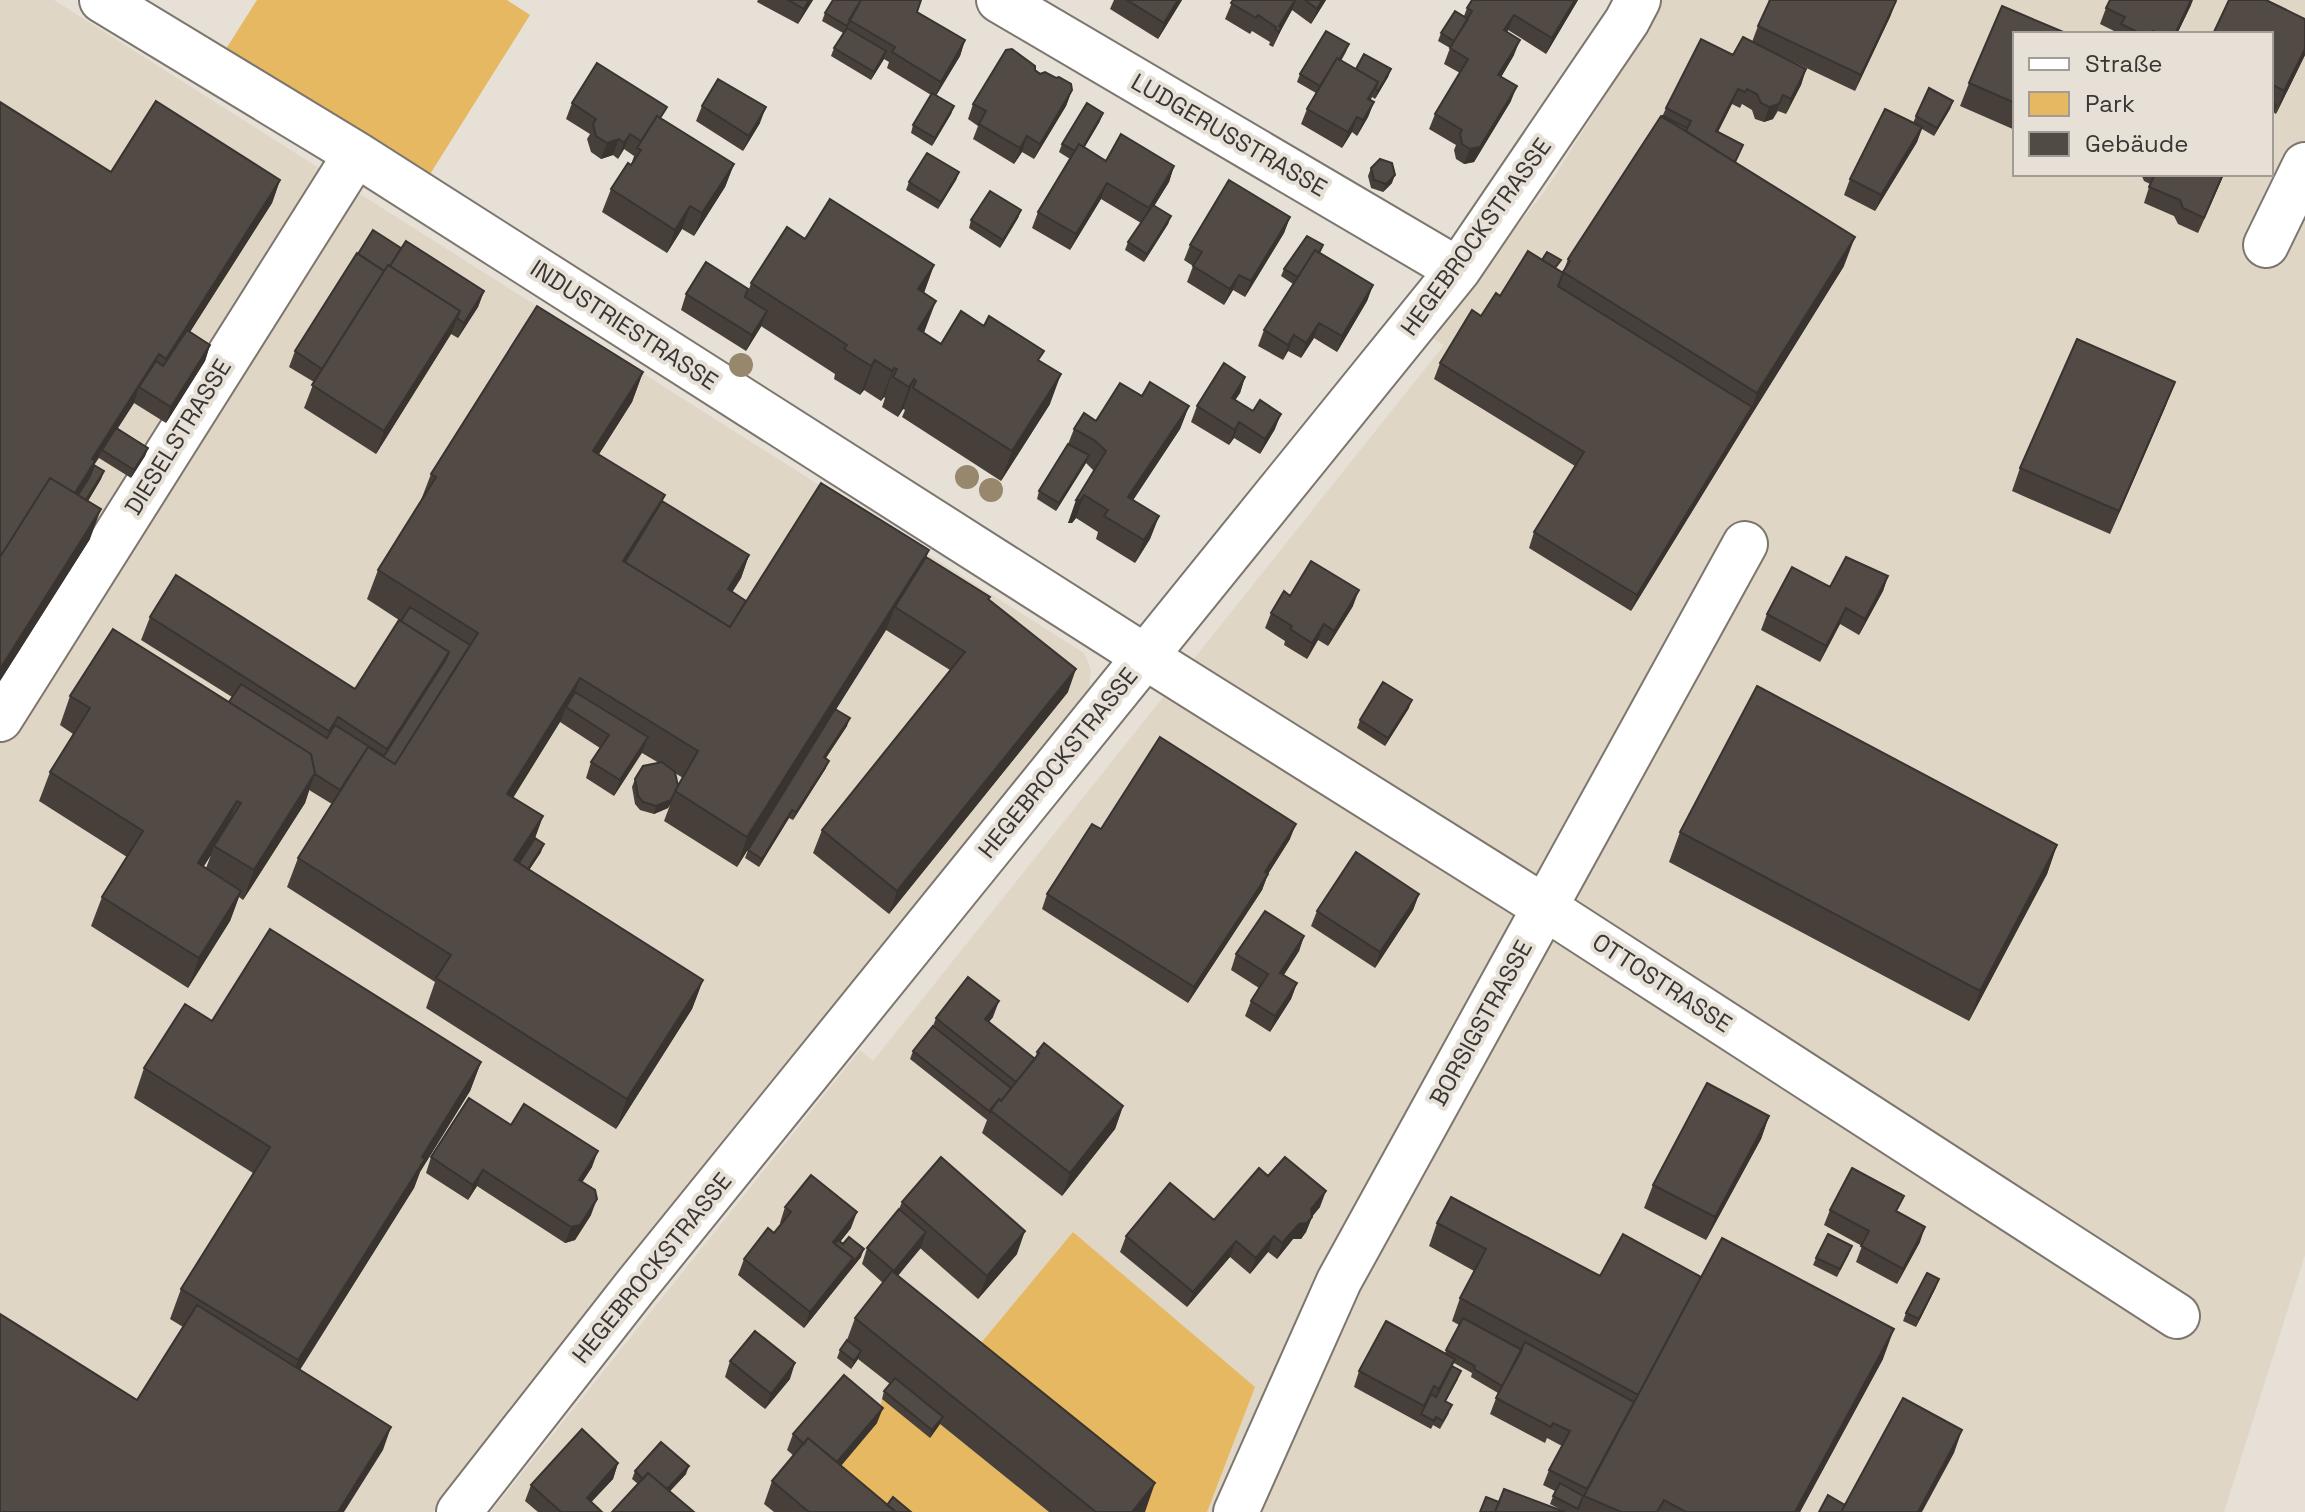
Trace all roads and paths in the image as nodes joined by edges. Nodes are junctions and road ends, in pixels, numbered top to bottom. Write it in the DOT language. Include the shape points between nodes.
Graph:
graph roads {
  1 [pos="102,0"];
  2 [pos="999,0"];
  3 [pos="1638,0"];
  4 [pos="356,154"];
  5 [pos="2305,165"];
  6 [pos="2266,245"];
  7 [pos="1458,270"];
  8 [pos="1745,544"];
  9 [pos="1144,656"];
  10 [pos="0,719"];
  11 [pos="1544,907"];
  12 [pos="2177,1316"];
  13 [pos="459,1512"];
  14 [pos="1236,1512"];
  1 -- 4 [label="street, INDUSTRIESTRASSE"];
  2 -- 7 [label="street, LUDGERUSSTRASSE"];
  3 -- 7 [label="street, HEGEBROCKSTRASSE"];
  4 -- 9 [label="street, INDUSTRIESTRASSE"];
  4 -- 10 [label="street, DIESELSTRASSE"];
  5 -- 6 [label="street"];
  7 -- 9 [label="street, HEGEBROCKSTRASSE"];
  8 -- 11 [label="street, BORSIGSTRASSE"];
  9 -- 11 [label="street, OTTOSTRASSE"];
  9 -- 13 [label="street, HEGEBROCKSTRASSE"];
  11 -- 12 [label="street, OTTOSTRASSE"];
  11 -- 14 [label="street, BORSIGSTRASSE" via="1339,1281"];
}
